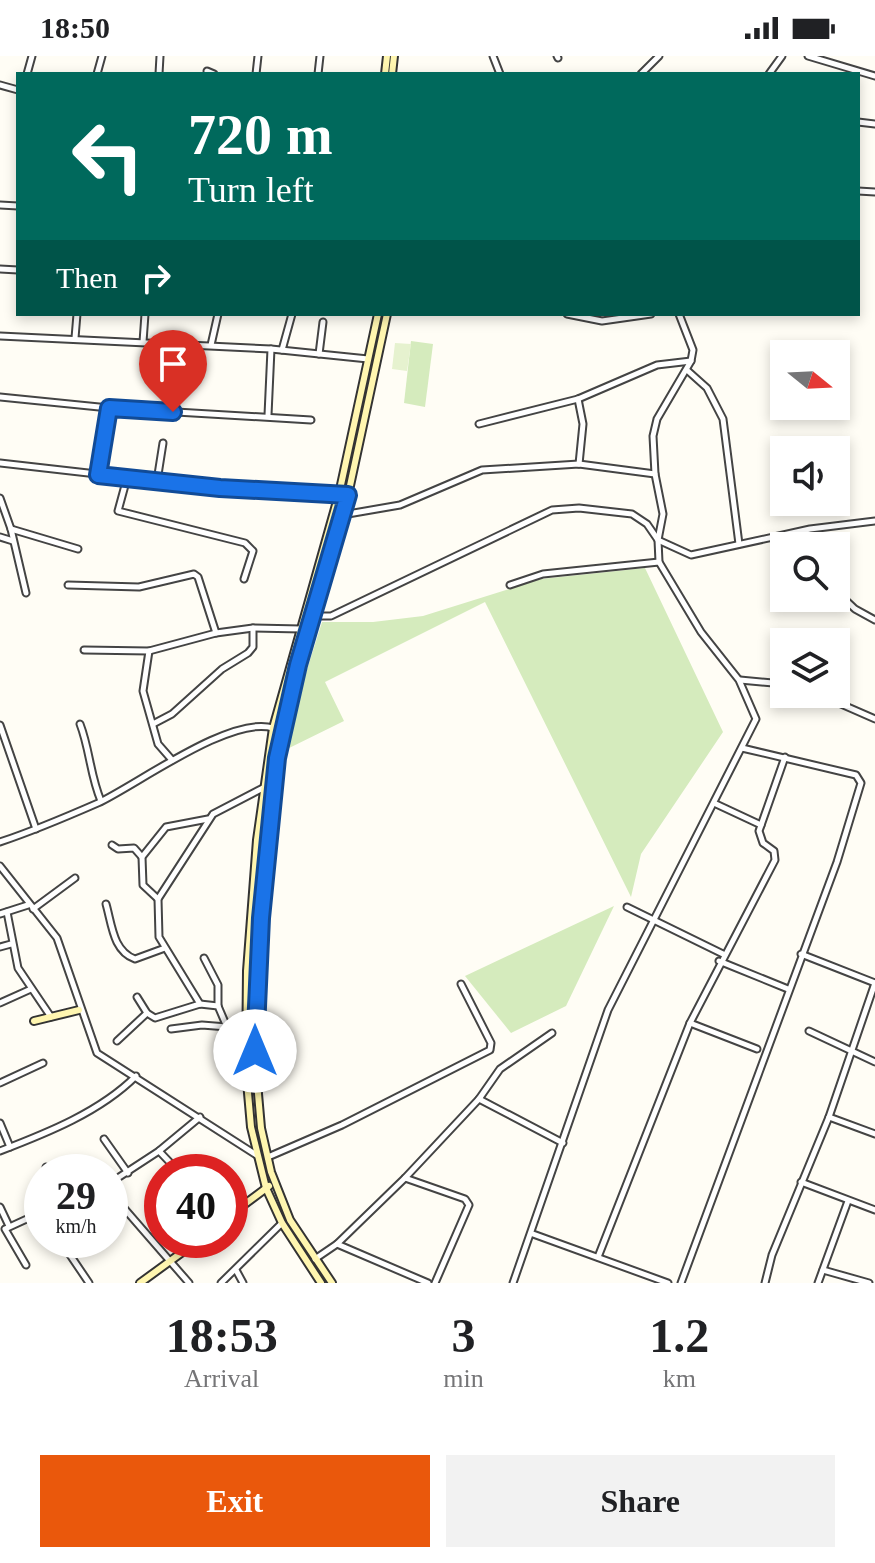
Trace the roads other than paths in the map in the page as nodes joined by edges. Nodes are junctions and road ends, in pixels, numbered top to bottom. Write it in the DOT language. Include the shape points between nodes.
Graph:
graph roads {
  1 [pos="808,56"];
  2 [pos="656,57"];
  3 [pos="643,72"];
  4 [pos="875,76"];
  5 [pos="77,316"];
  6 [pos="145,316"];
  7 [pos="218,316"];
  8 [pos="291,316"];
  9 [pos="378,316"];
  10 [pos="387,316"];
  11 [pos="577,316"];
  12 [pos="600,316"];
  13 [pos="637,316"];
  14 [pos="680,316"];
  15 [pos="602,321"];
  16 [pos="323,322"];
  17 [pos="0,336"];
  18 [pos="75,338"];
  19 [pos="143,342"];
  20 [pos="211,345"];
  21 [pos="271,349"];
  22 [pos="282,350"];
  23 [pos="319,354"];
  24 [pos="369,359"];
  25 [pos="691,361"];
  26 [pos="688,371"];
  27 [pos="0,397"];
  28 [pos="578,399"];
  29 [pos="109,408"];
  30 [pos="268,415"];
  31 [pos="311,420"];
  32 [pos="479,424"];
  33 [pos="163,443"];
  34 [pos="0,463"];
  35 [pos="579,464"];
  36 [pos="655,474"];
  37 [pos="98,475"];
  38 [pos="127,478"];
  39 [pos="157,481"];
  40 [pos="339,494"];
  41 [pos="348,495"];
  42 [pos="0,498"];
  43 [pos="342,515"];
  44 [pos="875,521"];
  45 [pos="11,529"];
  46 [pos="799,532"];
  47 [pos="0,537"];
  48 [pos="770,538"];
  49 [pos="658,540"];
  50 [pos="13,541"];
  51 [pos="739,545"];
  52 [pos="78,549"];
  53 [pos="659,562"];
  54 [pos="244,579"];
  55 [pos="68,585"];
  56 [pos="510,585"];
  57 [pos="26,593"];
  58 [pos="850,604"];
  59 [pos="313,616"];
  60 [pos="875,620"];
  61 [pos="253,628"];
  62 [pos="301,629"];
  63 [pos="216,633"];
  64 [pos="84,650"];
  65 [pos="149,651"];
  66 [pos="739,680"];
  67 [pos="770,683"];
  68 [pos="850,708"];
  69 [pos="875,719"];
  70 [pos="80,724"];
  71 [pos="153,724"];
  72 [pos="0,725"];
  73 [pos="273,728"];
  74 [pos="742,748"];
  75 [pos="785,757"];
  76 [pos="172,760"];
  77 [pos="263,788"];
  78 [pos="101,801"];
  79 [pos="716,804"];
  80 [pos="209,819"];
  81 [pos="761,825"];
  82 [pos="36,829"];
  83 [pos="0,842"];
  84 [pos="112,845"];
  85 [pos="142,857"];
  86 [pos="0,866"];
  87 [pos="75,878"];
  88 [pos="158,899"];
  89 [pos="106,904"];
  90 [pos="31,907"];
  91 [pos="627,907"];
  92 [pos="7,912"];
  93 [pos="0,914"];
  94 [pos="654,920"];
  95 [pos="11,944"];
  96 [pos="0,947"];
  97 [pos="165,948"];
  98 [pos="723,954"];
  99 [pos="801,954"];
  100 [pos="204,958"];
  101 [pos="719,961"];
  102 [pos="875,983"];
  103 [pos="461,984"];
  104 [pos="31,989"];
  105 [pos="788,989"];
  106 [pos="137,997"];
  107 [pos="0,1003"];
  108 [pos="200,1004"];
  109 [pos="218,1006"];
  110 [pos="79,1010"];
  111 [pos="147,1013"];
  112 [pos="51,1017"];
  113 [pos="34,1021"];
  114 [pos="690,1023"];
  115 [pos="227,1027"];
  116 [pos="171,1029"];
  117 [pos="809,1031"];
  118 [pos="250,1032"];
  119 [pos="552,1033"];
  120 [pos="117,1041"];
  121 [pos="757,1049"];
  122 [pos="850,1053"];
  123 [pos="875,1062"];
  124 [pos="43,1063"];
  125 [pos="136,1076"];
  126 [pos="0,1083"];
  127 [pos="479,1099"];
  128 [pos="200,1117"];
  129 [pos="829,1117"];
  130 [pos="0,1123"];
  131 [pos="875,1134"];
  132 [pos="104,1139"];
  133 [pos="563,1143"];
  134 [pos="10,1147"];
  135 [pos="0,1151"];
  136 [pos="159,1151"];
  137 [pos="115,1154"];
  138 [pos="162,1154"];
  139 [pos="258,1156"];
  140 [pos="268,1157"];
  141 [pos="128,1173"];
  142 [pos="405,1178"];
  143 [pos="273,1181"];
  144 [pos="801,1182"];
  145 [pos="266,1188"];
  146 [pos="848,1201"];
  147 [pos="248,1202"];
  148 [pos="0,1207"];
  149 [pos="875,1210"];
  150 [pos="128,1216"];
  151 [pos="24,1220"];
  152 [pos="282,1223"];
  153 [pos="5,1229"];
  154 [pos="533,1234"];
  155 [pos="337,1244"];
  156 [pos="598,1257"];
  157 [pos="72,1258"];
  158 [pos="176,1258"];
  159 [pos="315,1259"];
  160 [pos="171,1262"];
  161 [pos="26,1265"];
  162 [pos="236,1269"];
  163 [pos="823,1270"];
  164 [pos="89,1283"];
  165 [pos="140,1283"];
  166 [pos="189,1283"];
  167 [pos="221,1283"];
  168 [pos="243,1283"];
  169 [pos="321,1283"];
  170 [pos="332,1283"];
  171 [pos="428,1283"];
  172 [pos="435,1283"];
  173 [pos="513,1283"];
  174 [pos="668,1283"];
  175 [pos="681,1283"];
  176 [pos="765,1283"];
  177 [pos="818,1283"];
  178 [pos="869,1283"];
  1 -- 4 [label="street"];
  2 -- 3 [label="street"];
  5 -- 18 [label="street"];
  6 -- 19 [label="street"];
  7 -- 20 [label="street"];
  8 -- 22 [label="street"];
  9 -- 24 [label="street"];
  10 -- 41 [label="street"];
  11 -- 15 [label="street"];
  12 -- 15 [label="street"];
  13 -- 15 [label="street"];
  14 -- 25 [label="street" via="693,350"];
  16 -- 23 [label="street"];
  17 -- 18 [label="street"];
  18 -- 19 [label="street"];
  19 -- 20 [label="street"];
  20 -- 21 [label="street"];
  21 -- 22 [label="street"];
  21 -- 30 [label="street"];
  22 -- 23 [label="street"];
  23 -- 24 [label="street"];
  24 -- 40 [label="street"];
  25 -- 26 [label="street"];
  25 -- 28 [label="street" via="639,372"];
  26 -- 36 [label="street" via="657,419"];
  26 -- 51 [label="street" via="707,388 723,419"];
  27 -- 29 [label="street"];
  28 -- 32 [label="street"];
  28 -- 35 [label="street" via="583,424"];
  29 -- 30 [label="street"];
  29 -- 37 [label="street"];
  30 -- 31 [label="street"];
  33 -- 39 [label="street"];
  34 -- 37 [label="street"];
  35 -- 36 [label="street"];
  35 -- 43 [label="street" via="482,470 400,505"];
  36 -- 49 [label="street" via="663,514"];
  37 -- 38 [label="street"];
  38 -- 39 [label="street"];
  38 -- 54 [label="street" via="118,511 245,543 253,551"];
  39 -- 40 [label="street"];
  40 -- 41 [label="street"];
  40 -- 62 [label="street"];
  41 -- 43 [label="street"];
  42 -- 45 [label="street"];
  43 -- 59 [label="street"];
  44 -- 46 [label="street"];
  45 -- 50 [label="street"];
  45 -- 52 [label="street"];
  47 -- 50 [label="street"];
  48 -- 51 [label="street"];
  49 -- 51 [label="street" via="691,555"];
  49 -- 53 [label="street"];
  49 -- 59 [label="street" via="632,514 552,510 331,616"];
  50 -- 57 [label="street"];
  53 -- 56 [label="street" via="543,574"];
  53 -- 66 [label="street" via="701,632"];
  55 -- 63 [label="street" via="139,587 194,574"];
  58 -- 60 [label="street"];
  59 -- 118 [label="street" via="275,774"];
  61 -- 62 [label="street"];
  61 -- 63 [label="street"];
  61 -- 71 [label="street" via="248,653"];
  62 -- 73 [label="street"];
  63 -- 65 [label="street"];
  64 -- 65 [label="street"];
  65 -- 71 [label="street" via="143,691"];
  66 -- 67 [label="street"];
  66 -- 74 [label="street" via="756,715"];
  68 -- 69 [label="street"];
  70 -- 78 [label="street"];
  71 -- 76 [label="street" via="158,744"];
  72 -- 82 [label="street"];
  73 -- 76 [label="street" via="262,724 220,737"];
  73 -- 77 [label="street"];
  74 -- 75 [label="street"];
  74 -- 79 [label="street"];
  75 -- 81 [label="street"];
  75 -- 99 [label="street" via="861,780 853,816"];
  76 -- 78 [label="street"];
  77 -- 80 [label="street" via="220,808"];
  77 -- 118 [label="street" via="247,971"];
  78 -- 82 [label="street"];
  79 -- 81 [label="street"];
  79 -- 94 [label="street"];
  80 -- 85 [label="street" via="166,827"];
  80 -- 88 [label="street"];
  81 -- 98 [label="street" via="760,839 774,851 775,860"];
  82 -- 83 [label="street"];
  84 -- 85 [label="street" via="134,848"];
  85 -- 88 [label="street" via="143,885"];
  86 -- 90 [label="street"];
  87 -- 90 [label="street"];
  88 -- 97 [label="street" via="157,926"];
  89 -- 97 [label="street" via="125,955 149,957"];
  90 -- 92 [label="street"];
  90 -- 110 [label="street" via="57,938"];
  91 -- 94 [label="street"];
  92 -- 93 [label="street"];
  92 -- 95 [label="street"];
  94 -- 98 [label="street"];
  94 -- 133 [label="street" via="608,1010"];
  95 -- 96 [label="street"];
  95 -- 104 [label="street"];
  97 -- 108 [label="street"];
  98 -- 101 [label="street"];
  99 -- 102 [label="street"];
  99 -- 105 [label="street"];
  100 -- 109 [label="street" via="218,985"];
  101 -- 105 [label="street"];
  101 -- 114 [label="street"];
  102 -- 122 [label="street"];
  103 -- 140 [label="street" via="490,1050"];
  104 -- 107 [label="street"];
  104 -- 112 [label="street"];
  105 -- 175 [label="street"];
  106 -- 111 [label="street"];
  108 -- 109 [label="street"];
  108 -- 111 [label="street" via="159,1018"];
  109 -- 115 [label="street"];
  110 -- 112 [label="street"];
  110 -- 125 [label="street" via="97,1053"];
  111 -- 120 [label="street"];
  112 -- 113 [label="street"];
  114 -- 121 [label="street"];
  114 -- 156 [label="street"];
  115 -- 116 [label="street"];
  115 -- 118 [label="street"];
  117 -- 122 [label="street"];
  118 -- 139 [label="street" via="248,1104"];
  118 -- 140 [label="street"];
  119 -- 127 [label="street" via="500,1069"];
  122 -- 123 [label="street"];
  122 -- 129 [label="street"];
  124 -- 126 [label="street"];
  125 -- 128 [label="street"];
  125 -- 134 [label="street" via="118,1094"];
  127 -- 133 [label="street"];
  127 -- 142 [label="street"];
  128 -- 136 [label="street"];
  128 -- 139 [label="street"];
  129 -- 131 [label="street"];
  129 -- 144 [label="street"];
  130 -- 134 [label="street"];
  132 -- 137 [label="street"];
  133 -- 154 [label="street"];
  134 -- 135 [label="street"];
  136 -- 138 [label="street"];
  136 -- 141 [label="street"];
  139 -- 145 [label="street"];
  140 -- 143 [label="street"];
  142 -- 155 [label="street"];
  142 -- 172 [label="street" via="469,1205"];
  143 -- 145 [label="street"];
  143 -- 159 [label="street"];
  144 -- 146 [label="street"];
  144 -- 176 [label="street"];
  145 -- 147 [label="street"];
  145 -- 152 [label="street"];
  146 -- 149 [label="street"];
  146 -- 163 [label="street"];
  148 -- 153 [label="street"];
  150 -- 160 [label="street"];
  151 -- 153 [label="street"];
  152 -- 162 [label="street"];
  152 -- 169 [label="street"];
  153 -- 161 [label="street"];
  154 -- 156 [label="street"];
  154 -- 173 [label="street"];
  155 -- 159 [label="street"];
  155 -- 171 [label="street"];
  156 -- 174 [label="street"];
  157 -- 164 [label="street"];
  158 -- 160 [label="street"];
  159 -- 170 [label="street"];
  160 -- 165 [label="street"];
  160 -- 166 [label="street"];
  162 -- 167 [label="street"];
  162 -- 168 [label="street"];
  163 -- 177 [label="street"];
  163 -- 178 [label="street"];
}
